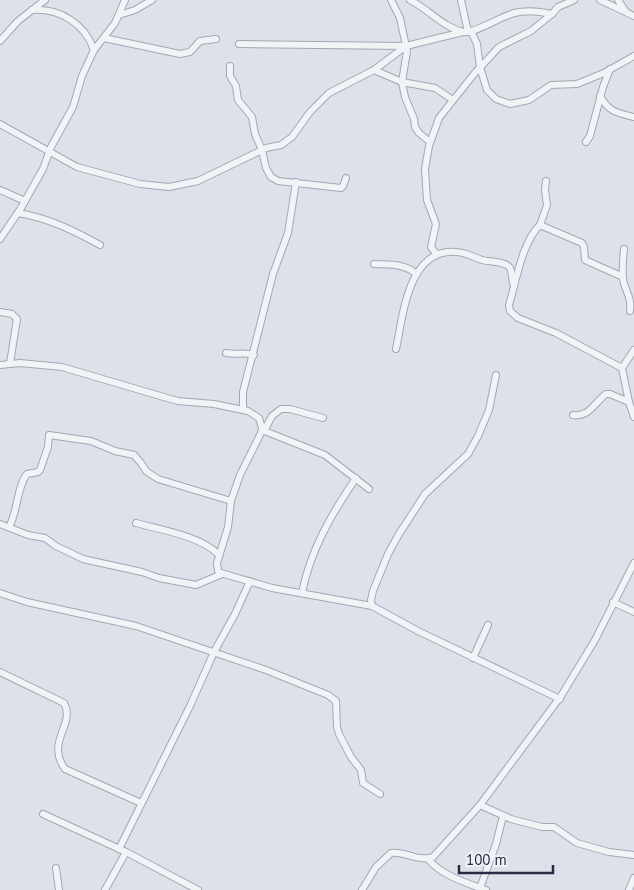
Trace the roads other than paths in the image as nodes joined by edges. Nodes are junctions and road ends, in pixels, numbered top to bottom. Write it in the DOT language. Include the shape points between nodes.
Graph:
graph roads {
  1 [pos="45,0"];
  2 [pos="125,0"];
  3 [pos="152,0"];
  4 [pos="391,0"];
  5 [pos="410,0"];
  6 [pos="461,0"];
  7 [pos="563,0"];
  8 [pos="574,0"];
  9 [pos="600,0"];
  10 [pos="618,0"];
  11 [pos="558,7"];
  12 [pos="32,10"];
  13 [pos="627,13"];
  14 [pos="552,14"];
  15 [pos="119,15"];
  16 [pos="634,16"];
  17 [pos="467,32"];
  18 [pos="104,38"];
  19 [pos="216,39"];
  20 [pos="0,41"];
  21 [pos="240,44"];
  22 [pos="406,46"];
  23 [pos="94,50"];
  24 [pos="634,56"];
  25 [pos="230,66"];
  26 [pos="480,67"];
  27 [pos="374,70"];
  28 [pos="610,70"];
  29 [pos="402,82"];
  30 [pos="600,96"];
  31 [pos="454,100"];
  32 [pos="634,118"];
  33 [pos="0,124"];
  34 [pos="430,142"];
  35 [pos="586,142"];
  36 [pos="262,150"];
  37 [pos="49,151"];
  38 [pos="346,178"];
  39 [pos="546,181"];
  40 [pos="296,182"];
  41 [pos="0,190"];
  42 [pos="25,201"];
  43 [pos="18,213"];
  44 [pos="540,225"];
  45 [pos="0,239"];
  46 [pos="100,245"];
  47 [pos="624,249"];
  48 [pos="437,255"];
  49 [pos="374,264"];
  50 [pos="416,274"];
  51 [pos="623,277"];
  52 [pos="514,287"];
  53 [pos="630,311"];
  54 [pos="0,312"];
  55 [pos="396,349"];
  56 [pos="634,350"];
  57 [pos="226,353"];
  58 [pos="254,355"];
  59 [pos="10,363"];
  60 [pos="0,364"];
  61 [pos="622,368"];
  62 [pos="496,375"];
  63 [pos="628,402"];
  64 [pos="243,410"];
  65 [pos="573,415"];
  66 [pos="634,416"];
  67 [pos="323,418"];
  68 [pos="263,430"];
  69 [pos="356,478"];
  70 [pos="369,489"];
  71 [pos="231,501"];
  72 [pos="136,523"];
  73 [pos="0,524"];
  74 [pos="9,527"];
  75 [pos="219,555"];
  76 [pos="634,563"];
  77 [pos="222,574"];
  78 [pos="250,581"];
  79 [pos="0,592"];
  80 [pos="302,593"];
  81 [pos="614,602"];
  82 [pos="372,606"];
  83 [pos="634,612"];
  84 [pos="488,625"];
  85 [pos="214,652"];
  86 [pos="473,658"];
  87 [pos="0,672"];
  88 [pos="560,698"];
  89 [pos="380,794"];
  90 [pos="141,803"];
  91 [pos="480,805"];
  92 [pos="43,814"];
  93 [pos="503,816"];
  94 [pos="123,851"];
  95 [pos="634,855"];
  96 [pos="428,859"];
  97 [pos="56,868"];
  98 [pos="634,878"];
  99 [pos="483,889"];
  100 [pos="59,890"];
  101 [pos="105,890"];
  102 [pos="198,890"];
  103 [pos="362,890"];
  104 [pos="629,890"];
  1 -- 12 [label="street"];
  2 -- 15 [label="street"];
  3 -- 15 [label="street"];
  4 -- 22 [label="street" via="400,18"];
  5 -- 17 [label="street" via="444,23"];
  6 -- 17 [label="street"];
  7 -- 11 [label="street"];
  8 -- 11 [label="street"];
  9 -- 13 [label="street"];
  10 -- 13 [label="street"];
  11 -- 14 [label="street"];
  12 -- 20 [label="street"];
  12 -- 23 [label="street" via="48,10 78,24"];
  13 -- 16 [label="street"];
  14 -- 17 [label="street" via="512,13"];
  14 -- 26 [label="street" via="531,31 499,47"];
  15 -- 18 [label="street"];
  17 -- 22 [label="street"];
  17 -- 26 [label="street" via="477,44"];
  18 -- 19 [label="street" via="180,54 190,52 200,41"];
  18 -- 23 [label="street"];
  21 -- 22 [label="street"];
  22 -- 27 [label="street"];
  22 -- 29 [label="street"];
  23 -- 37 [label="street" via="73,107"];
  24 -- 28 [label="street"];
  25 -- 36 [label="street" via="238,100 252,117"];
  26 -- 28 [label="street" via="483,82 491,96 510,104 530,100 552,85 576,84"];
  26 -- 31 [label="street"];
  27 -- 29 [label="street"];
  27 -- 36 [label="street" via="329,93 285,143"];
  28 -- 30 [label="street"];
  29 -- 31 [label="street" via="435,88"];
  29 -- 34 [label="street" via="415,127"];
  30 -- 32 [label="street" via="607,108"];
  30 -- 35 [label="street"];
  31 -- 34 [label="street" via="439,118"];
  33 -- 37 [label="street"];
  34 -- 48 [label="street" via="425,177 428,205 436,224 431,247"];
  36 -- 37 [label="street" via="198,181 164,188 77,167"];
  36 -- 40 [label="street" via="271,177 278,181"];
  37 -- 42 [label="street"];
  38 -- 40 [label="street" via="341,188"];
  39 -- 44 [label="street" via="547,205"];
  40 -- 58 [label="street" via="289,226 273,274"];
  41 -- 42 [label="street"];
  42 -- 43 [label="street"];
  43 -- 45 [label="street"];
  43 -- 46 [label="street" via="56,222"];
  44 -- 51 [label="street" via="582,243 586,260"];
  44 -- 52 [label="street" via="528,240"];
  47 -- 51 [label="street"];
  48 -- 50 [label="street"];
  48 -- 52 [label="street" via="459,252 507,265"];
  49 -- 50 [label="street" via="396,265"];
  50 -- 55 [label="street" via="410,286"];
  51 -- 53 [label="street" via="631,300"];
  52 -- 61 [label="street" via="509,305 513,314"];
  54 -- 59 [label="street" via="16,318"];
  56 -- 61 [label="street"];
  57 -- 58 [label="street"];
  58 -- 64 [label="street" via="243,392"];
  59 -- 60 [label="street"];
  59 -- 64 [label="street" via="62,367 178,401 204,402"];
  61 -- 63 [label="street"];
  62 -- 82 [label="street" via="489,410 478,436 468,454 425,494 398,534 373,591"];
  63 -- 65 [label="street" via="606,394 588,412"];
  63 -- 66 [label="street"];
  64 -- 68 [label="street" via="259,418"];
  67 -- 68 [label="street" via="281,409"];
  68 -- 69 [label="street" via="325,455"];
  68 -- 71 [label="street"];
  69 -- 70 [label="street"];
  69 -- 80 [label="street" via="325,529"];
  71 -- 74 [label="street" via="158,479 134,455 92,441 49,435 40,470 27,474 23,479"];
  71 -- 75 [label="street" via="228,527"];
  72 -- 75 [label="street" via="209,546"];
  73 -- 74 [label="street"];
  74 -- 77 [label="street" via="45,538 83,559 159,578 196,585"];
  75 -- 77 [label="street" via="217,567"];
  76 -- 81 [label="street"];
  77 -- 78 [label="street"];
  78 -- 80 [label="street"];
  78 -- 85 [label="street"];
  79 -- 85 [label="street" via="27,602 136,626"];
  80 -- 82 [label="street"];
  81 -- 83 [label="street"];
  81 -- 88 [label="street"];
  82 -- 86 [label="street"];
  84 -- 86 [label="street"];
  85 -- 89 [label="street" via="334,698 339,734 362,770 363,783"];
  85 -- 90 [label="street"];
  86 -- 88 [label="street"];
  87 -- 90 [label="street" via="64,703 67,714 57,748 65,769"];
  88 -- 91 [label="street"];
  90 -- 94 [label="street"];
  91 -- 93 [label="street"];
  91 -- 96 [label="street" via="433,858"];
  92 -- 94 [label="street"];
  93 -- 95 [label="street" via="542,827 554,827 577,843"];
  93 -- 99 [label="street"];
  94 -- 101 [label="street"];
  94 -- 102 [label="street"];
  96 -- 99 [label="street" via="439,869"];
  96 -- 103 [label="street" via="391,853 376,867"];
  97 -- 100 [label="street"];
  98 -- 104 [label="street"];
}
